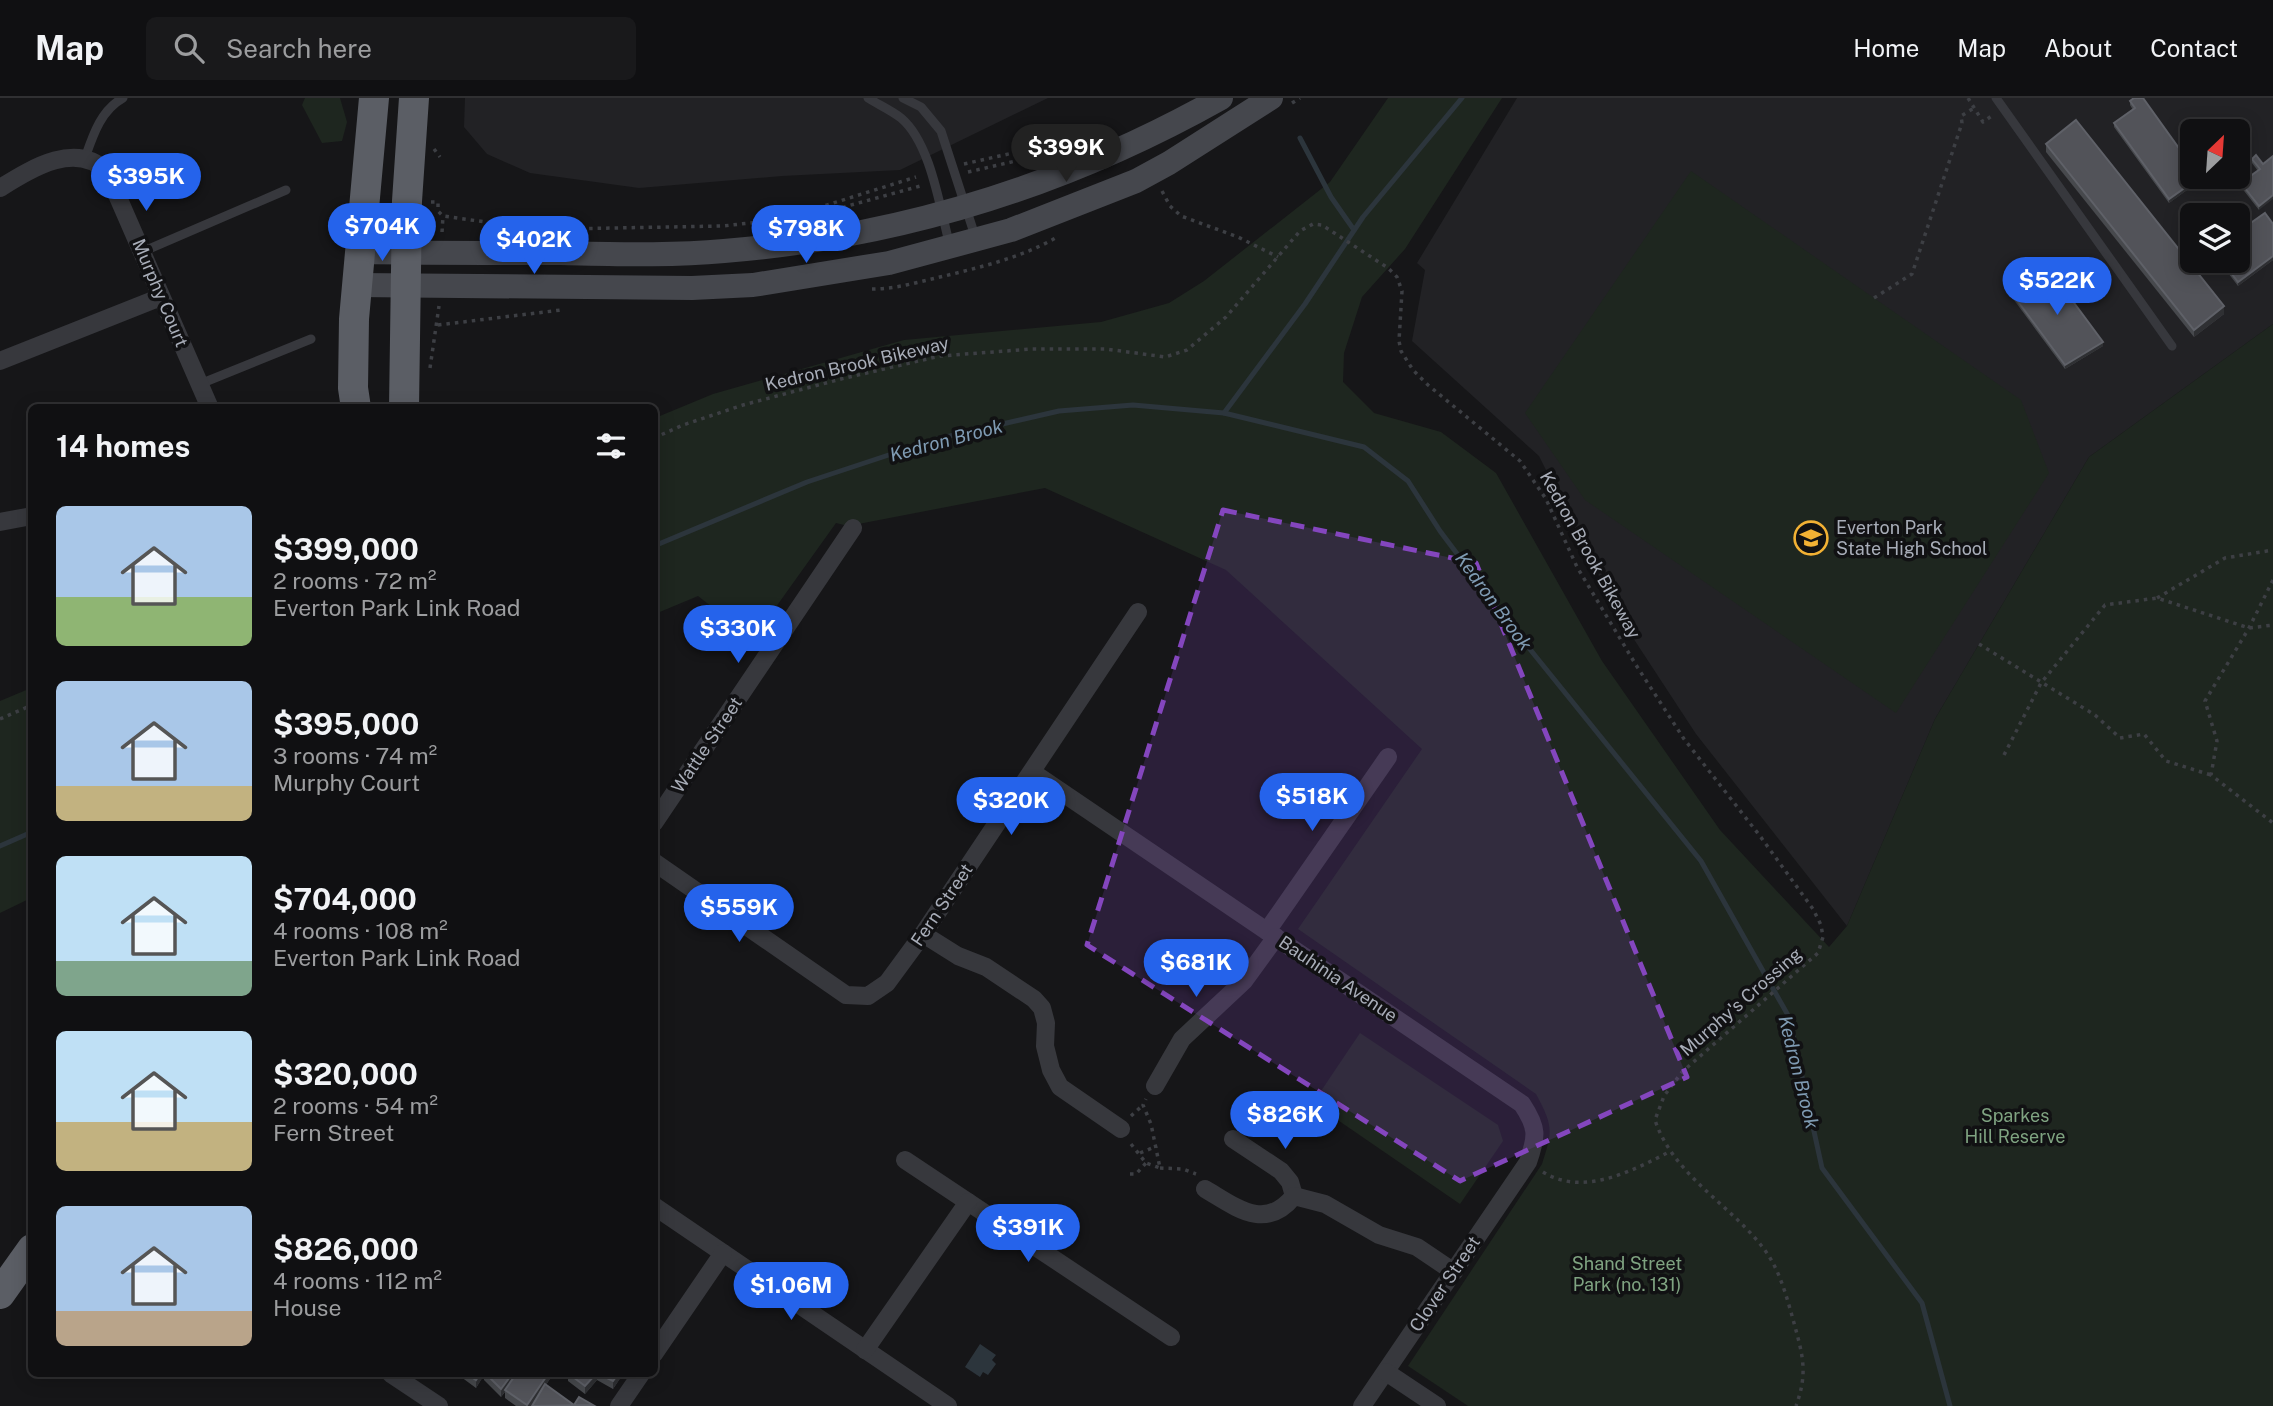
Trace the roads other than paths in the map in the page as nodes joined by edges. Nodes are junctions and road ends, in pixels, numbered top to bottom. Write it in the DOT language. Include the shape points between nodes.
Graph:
graph roads {
  1 [pos="123,98"];
  2 [pos="374,98"];
  3 [pos="414,98"];
  4 [pos="868,98"];
  5 [pos="903,98"];
  6 [pos="1221,98"];
  7 [pos="1271,98"];
  8 [pos="1996,98"];
  9 [pos="85,158"];
  10 [pos="0,188"];
  11 [pos="286,190"];
  12 [pos="966,207"];
  13 [pos="941,213"];
  14 [pos="977,241"];
  15 [pos="951,248"];
  16 [pos="142,252"];
  17 [pos="359,252"];
  18 [pos="407,253"];
  19 [pos="356,285"];
  20 [pos="407,286"];
  21 [pos="161,297"];
  22 [pos="311,339"];
  23 [pos="2172,346"];
  24 [pos="0,361"];
  25 [pos="200,384"];
  26 [pos="208,404"];
  27 [pos="356,404"];
  28 [pos="404,404"];
  29 [pos="28,517"];
  30 [pos="0,522"];
  31 [pos="853,528"];
  32 [pos="1138,612"];
  33 [pos="1388,757"];
  34 [pos="1032,772"];
  35 [pos="658,816"];
  36 [pos="658,865"];
  37 [pos="923,934"];
  38 [pos="1271,934"];
  39 [pos="1155,1086"];
  40 [pos="1121,1129"];
  41 [pos="1233,1139"];
  42 [pos="905,1160"];
  43 [pos="1528,1162"];
  44 [pos="1205,1189"];
  45 [pos="1294,1196"];
  46 [pos="968,1202"];
  47 [pos="658,1209"];
  48 [pos="723,1253"];
  49 [pos="28,1255"];
  50 [pos="1454,1272"];
  51 [pos="0,1294"];
  52 [pos="1171,1337"];
  53 [pos="658,1347"];
  54 [pos="865,1350"];
  55 [pos="1385,1372"];
  56 [pos="396,1377"];
  57 [pos="639,1377"];
  58 [pos="439,1406"];
  59 [pos="619,1406"];
  60 [pos="948,1406"];
  61 [pos="1362,1406"];
  62 [pos="1437,1406"];
  1 -- 9 [label="lane" via="100,121"];
  2 -- 17 [label="highway"];
  3 -- 18 [label="highway"];
  4 -- 13 [label="lane" via="901,119 917,137"];
  5 -- 12 [label="lane" via="921,107 941,131"];
  6 -- 12 [label="main road" via="1074,170"];
  7 -- 14 [label="main road" via="1136,181"];
  8 -- 23 [label="lane"];
  9 -- 10 [label="street" via="57,160"];
  9 -- 16 [label="street, Murphy Court" via="107,172"];
  11 -- 16 [label="lane"];
  12 -- 13 [label="main road"];
  12 -- 14 [label="lane"];
  13 -- 15 [label="lane"];
  13 -- 18 [label="main road" via="840,236 723,251"];
  14 -- 15 [label="main road"];
  15 -- 20 [label="main road" via="875,266 753,285 627,289"];
  16 -- 21 [label="street, Murphy Court"];
  17 -- 18 [label="main road"];
  17 -- 19 [label="highway"];
  18 -- 20 [label="highway"];
  19 -- 20 [label="main road"];
  19 -- 27 [label="highway"];
  20 -- 28 [label="highway"];
  21 -- 24 [label="street"];
  21 -- 25 [label="street, Murphy Court"];
  22 -- 25 [label="lane"];
  25 -- 26 [label="street, Murphy Court"];
  29 -- 30 [label="street"];
  31 -- 35 [label="street, Wattle Street"];
  32 -- 34 [label="street, Fern Street"];
  33 -- 38 [label="street"];
  34 -- 37 [label="street, Fern Street"];
  34 -- 38 [label="street, Bauhinia Avenue"];
  36 -- 37 [label="street, Fern Street" via="846,995 868,996 887,984"];
  37 -- 40 [label="street" via="1034,999 1042,1009 1045,1046 1060,1087"];
  38 -- 39 [label="street" via="1244,982 1182,1039"];
  38 -- 43 [label="street, Bauhinia Avenue" via="1522,1104 1533,1121 1536,1139"];
  41 -- 45 [label="street" via="1282,1171"];
  42 -- 46 [label="street"];
  43 -- 50 [label="street, Clover Street"];
  44 -- 45 [label="street" via="1242,1210 1268,1216"];
  45 -- 50 [label="street" via="1325,1203 1379,1235 1418,1247"];
  46 -- 52 [label="street"];
  46 -- 54 [label="street"];
  47 -- 48 [label="street"];
  48 -- 53 [label="street"];
  48 -- 54 [label="street"];
  49 -- 51 [label="highway"];
  50 -- 55 [label="street, Clover Street"];
  54 -- 60 [label="street"];
  55 -- 61 [label="street, Clover Street"];
  55 -- 62 [label="street"];
  56 -- 58 [label="street"];
  57 -- 59 [label="street"];
}
